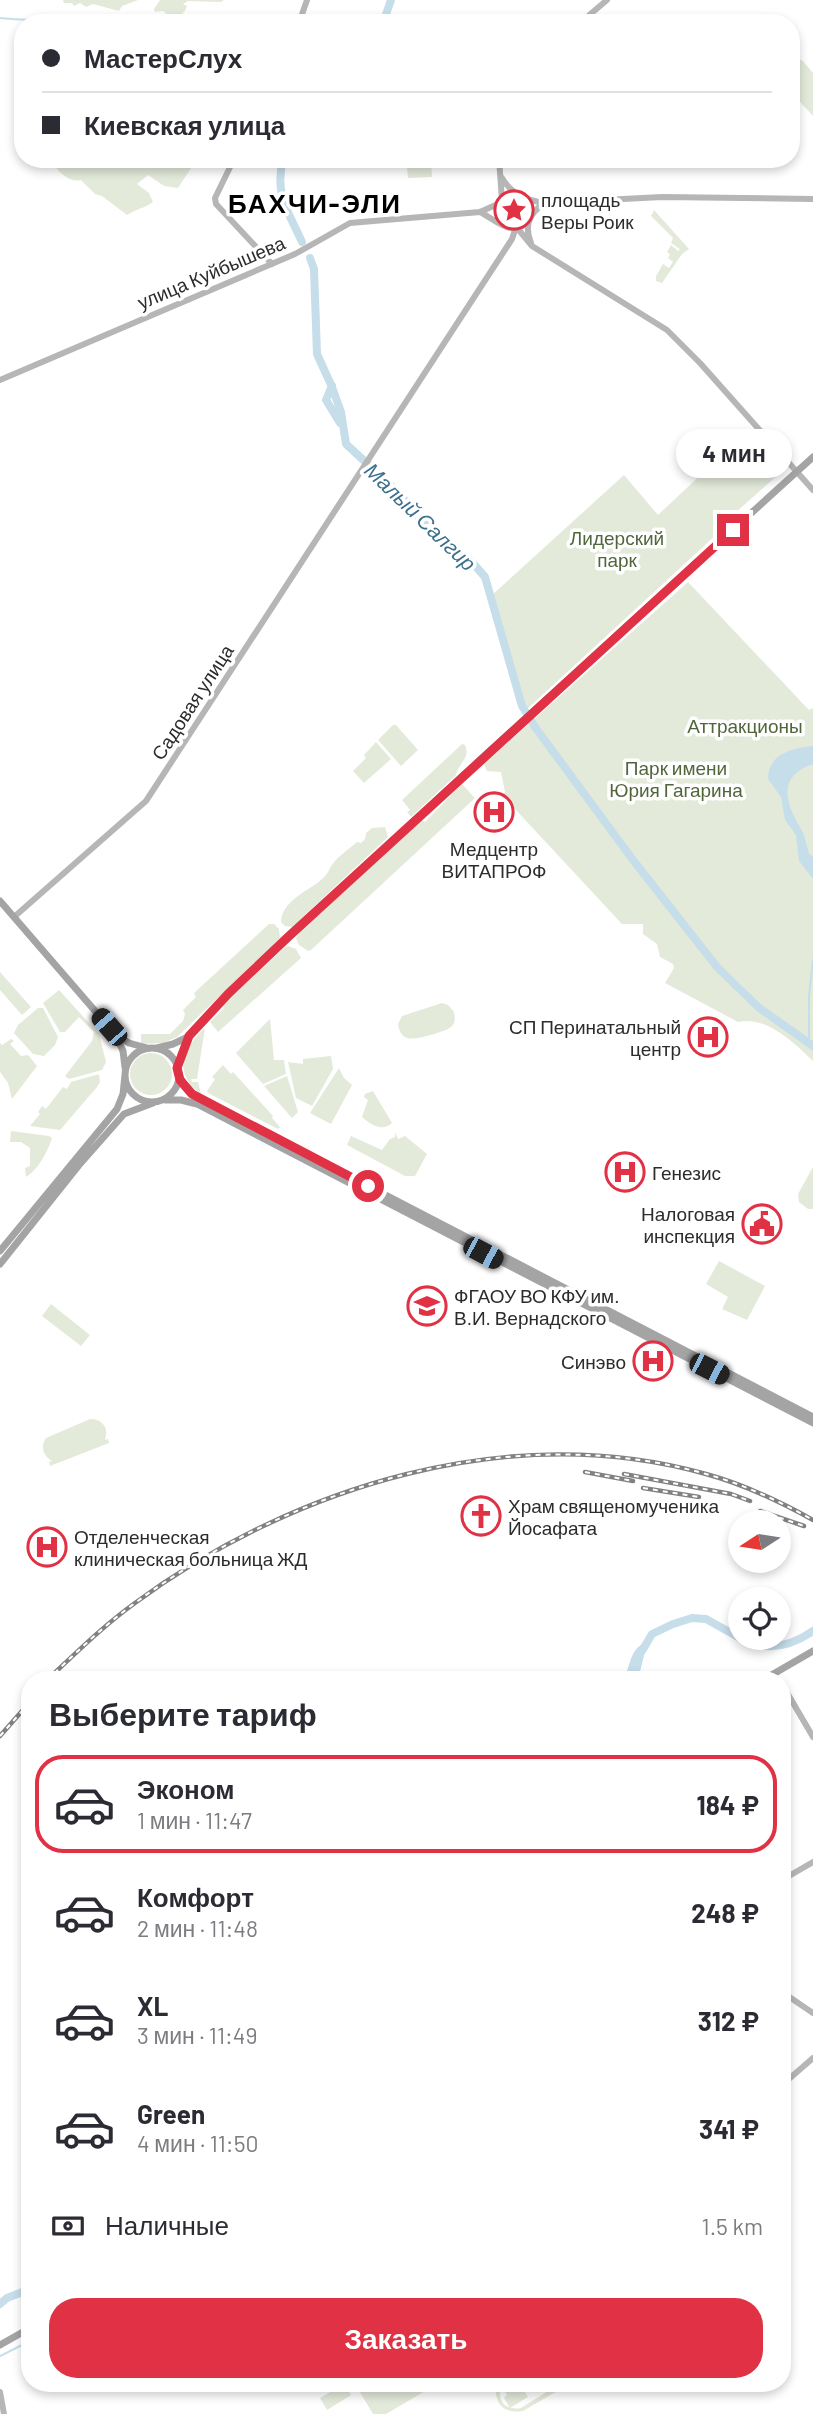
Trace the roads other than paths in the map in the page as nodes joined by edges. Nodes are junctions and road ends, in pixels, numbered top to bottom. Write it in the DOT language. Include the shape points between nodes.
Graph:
graph roads {
  1 [pos="607,0"];
  2 [pos="591,14"];
  3 [pos="230,168"];
  4 [pos="500,168"];
  5 [pos="502,178"];
  6 [pos="517,195"];
  7 [pos="813,199"];
  8 [pos="526,200"];
  9 [pos="501,202"];
  10 [pos="544,203"];
  11 [pos="480,212"];
  12 [pos="529,219"];
  13 [pos="500,222"];
  14 [pos="516,229"];
  15 [pos="532,246"];
  16 [pos="272,264"];
  17 [pos="0,380"];
  18 [pos="813,457"];
  19 [pos="797,471"];
  20 [pos="813,490"];
  21 [pos="0,901"];
  22 [pos="15,917"];
  23 [pos="116,1034"];
  24 [pos="189,1036"];
  25 [pos="152,1048"];
  26 [pos="125,1071"];
  27 [pos="177,1071"];
  28 [pos="165,1100"];
  29 [pos="153,1103"];
  30 [pos="0,1251"];
  31 [pos="0,1264"];
  32 [pos="813,1417"];
  33 [pos="813,1423"];
  34 [pos="813,1651"];
  35 [pos="777,1671"];
  36 [pos="791,1699"];
  37 [pos="813,1737"];
  38 [pos="813,1862"];
  39 [pos="791,1875"];
  40 [pos="791,1998"];
  41 [pos="813,2013"];
  42 [pos="813,2058"];
  43 [pos="791,2077"];
  44 [pos="21,2333"];
  45 [pos="0,2345"];
  46 [pos="0,2392"];
  47 [pos="4,2414"];
  1 -- 2 [label="main road"];
  3 -- 16 [label="main road" via="215,201 217,206"];
  4 -- 5 [label="main road"];
  5 -- 6 [label="main road"];
  5 -- 9 [label="main road"];
  6 -- 8 [label="main road"];
  6 -- 9 [label="main road"];
  7 -- 10 [label="main road" via="662,197"];
  8 -- 10 [label="main road"];
  8 -- 12 [label="main road" via="531,209"];
  9 -- 11 [label="main road"];
  9 -- 13 [label="main road"];
  10 -- 12 [label="main road"];
  11 -- 13 [label="main road"];
  11 -- 16 [label="main road, улица Куйбышева" via="351,223"];
  12 -- 14 [label="main road"];
  12 -- 15 [label="main road"];
  13 -- 14 [label="main road"];
  14 -- 15 [label="main road"];
  14 -- 22 [label="main road, Садовая улица" via="146,801"];
  15 -- 19 [label="main road" via="667,331"];
  16 -- 17 [label="main road, улица Куйбышева"];
  18 -- 19 [label="main road"];
  19 -- 20 [label="main road"];
  19 -- 24 [label="main road" via="288,937"];
  21 -- 22 [label="main road"];
  22 -- 23 [label="main road"];
  23 -- 25 [label="main road" via="129,1043"];
  23 -- 26 [label="main road" via="124,1051"];
  24 -- 25 [label="main road"];
  24 -- 27 [label="main road"];
  25 -- 26 [label="main road" via="134,1054"];
  25 -- 27 [label="main road" via="168,1055"];
  26 -- 29 [label="main road" via="134,1096"];
  26 -- 30 [label="main road" via="117,1109"];
  27 -- 28 [label="main road" via="178,1086"];
  27 -- 32 [label="main road" via="197,1097"];
  28 -- 29 [label="main road"];
  28 -- 33 [label="main road" via="197,1104"];
  29 -- 31 [label="main road" via="124,1114"];
  34 -- 35 [label="main road"];
  36 -- 37 [label="main road"];
  38 -- 39 [label="main road"];
  40 -- 41 [label="main road"];
  42 -- 43 [label="main road"];
  44 -- 45 [label="main road"];
  46 -- 47 [label="main road"];
}
